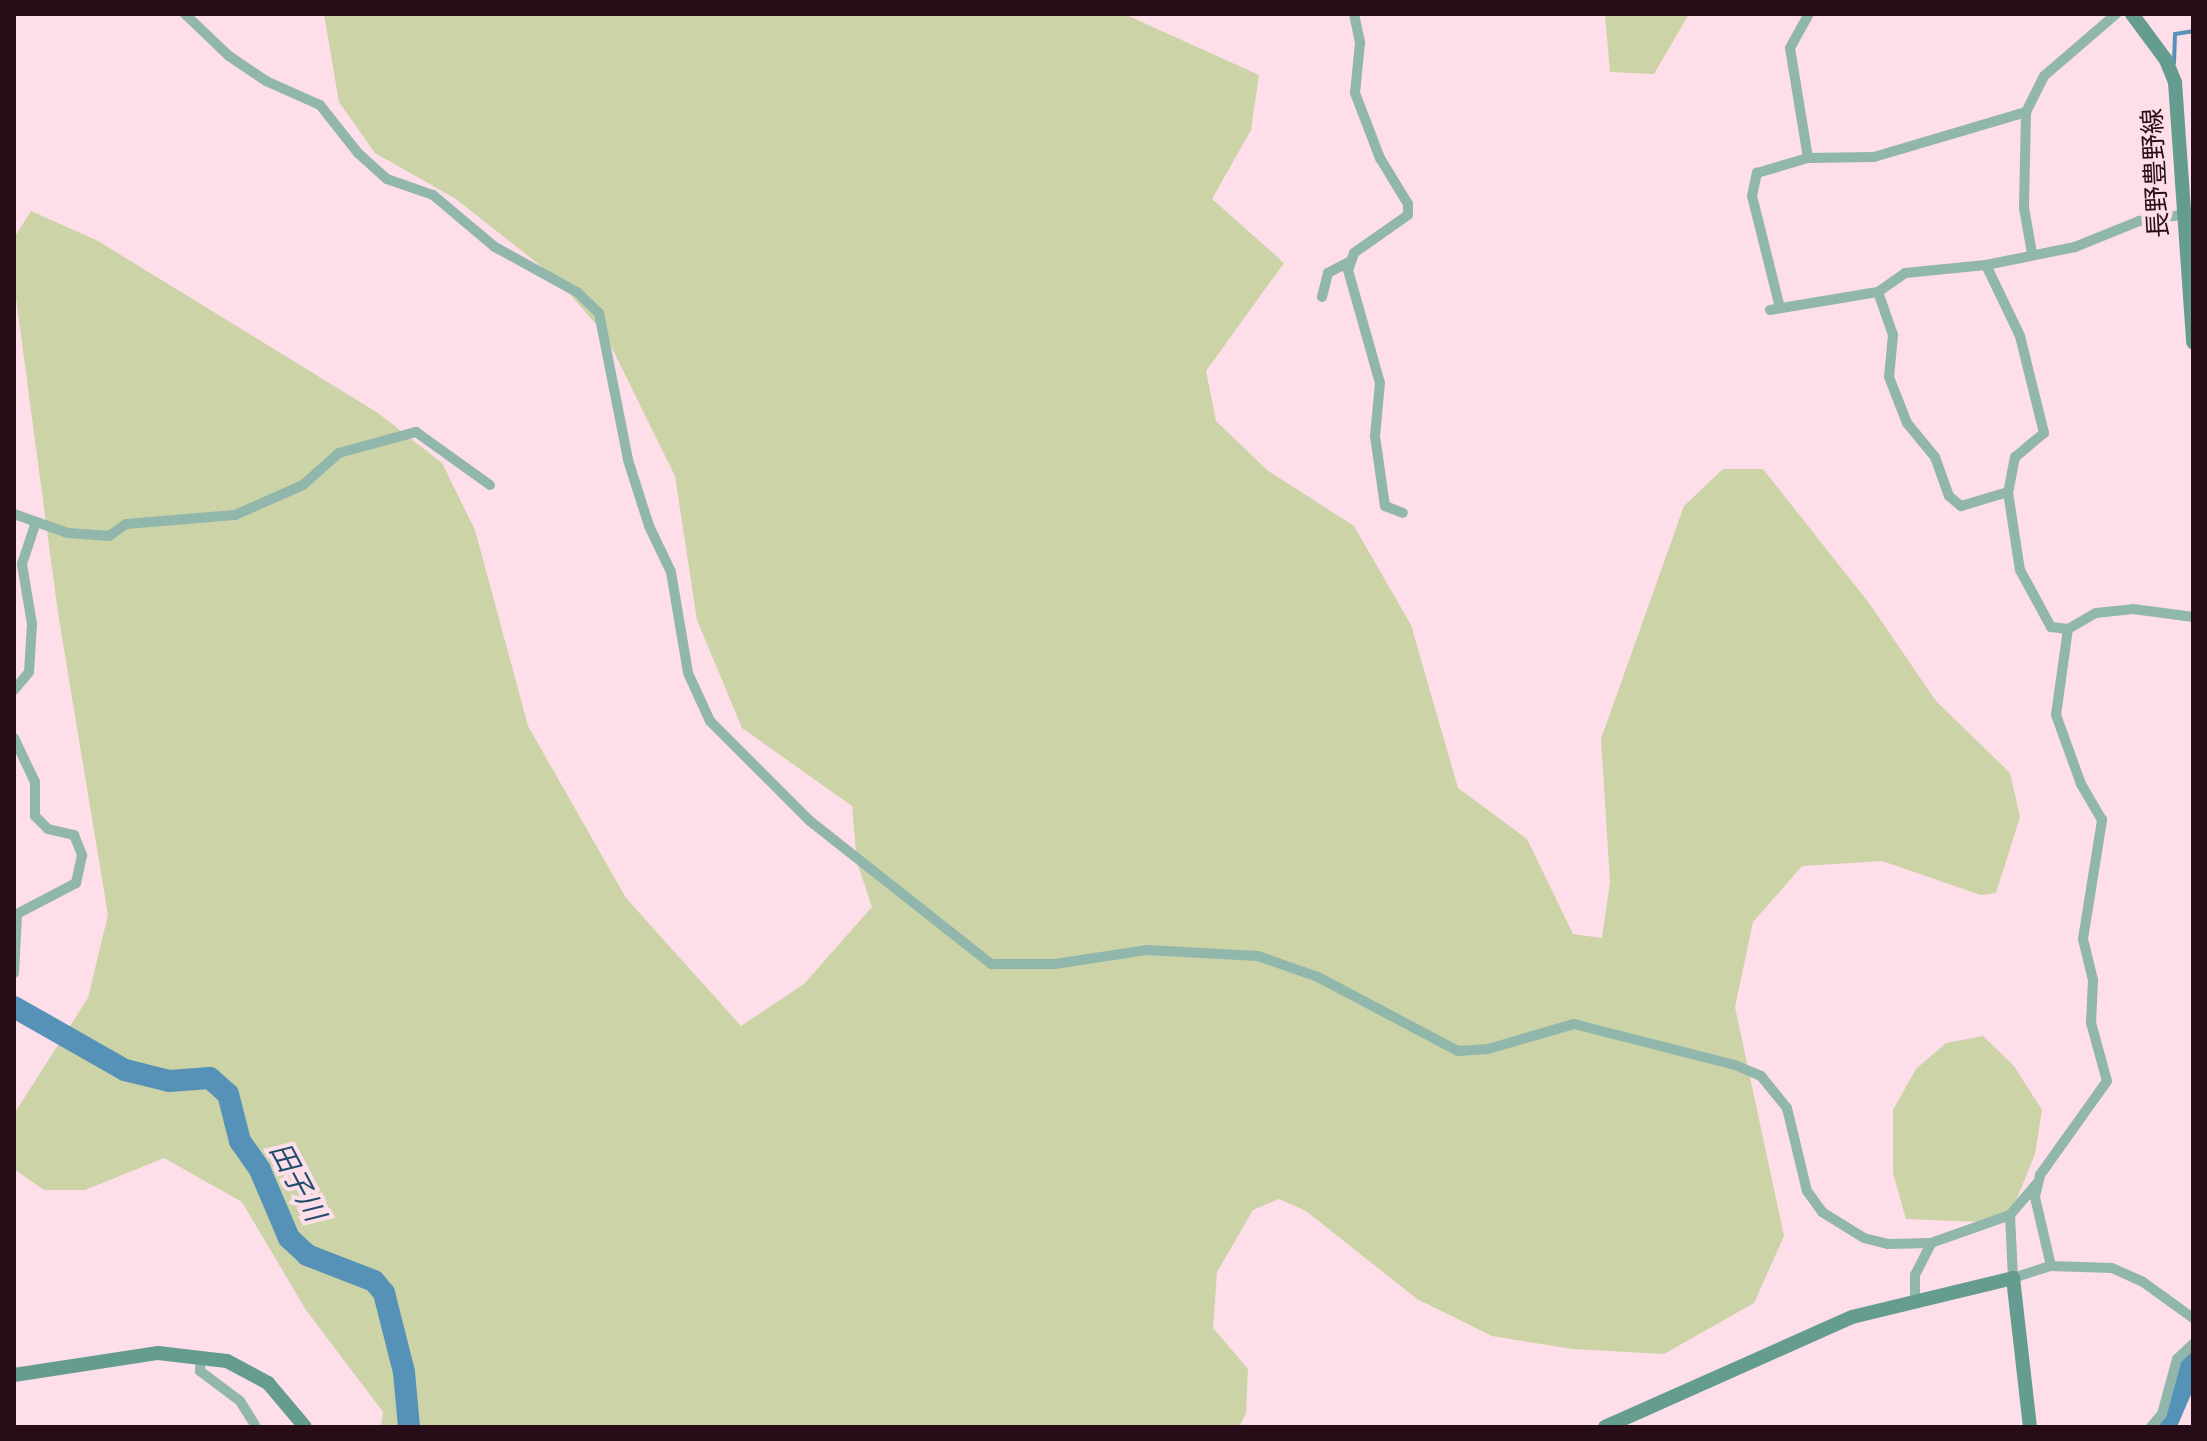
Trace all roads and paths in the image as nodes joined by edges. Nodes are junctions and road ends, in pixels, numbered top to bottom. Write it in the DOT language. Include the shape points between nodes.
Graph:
graph roads {
  1 [pos="185,14"];
  2 [pos="1354,14"];
  3 [pos="1809,14"];
  4 [pos="2116,14"];
  5 [pos="2132,14"];
  6 [pos="2026,112"];
  7 [pos="1808,158"];
  8 [pos="2181,215"];
  9 [pos="2032,253"];
  10 [pos="1351,261"];
  11 [pos="1986,265"];
  12 [pos="1878,292"];
  13 [pos="1322,297"];
  14 [pos="2193,342"];
  15 [pos="490,485"];
  16 [pos="2008,492"];
  17 [pos="1403,513"];
  18 [pos="14,514"];
  19 [pos="36,522"];
  20 [pos="2193,617"];
  21 [pos="2068,629"];
  22 [pos="14,690"];
  23 [pos="14,738"];
  24 [pos="14,973"];
  25 [pos="2038,1182"];
  26 [pos="2010,1215"];
  27 [pos="1931,1243"];
  28 [pos="2051,1266"];
  29 [pos="2013,1278"];
  30 [pos="1915,1298"];
  31 [pos="2193,1318"];
  32 [pos="2193,1344"];
  33 [pos="201,1356"];
  34 [pos="14,1375"];
  35 [pos="256,1427"];
  36 [pos="305,1427"];
  37 [pos="1605,1427"];
  38 [pos="2030,1427"];
  39 [pos="2151,1427"];
  1 -- 27 [label="street" via="229,56 300,100 320,105 358,153 387,179 433,195 495,247 577,292 599,313 628,460 649,526 671,572 688,673 710,721 810,821 991,964 1055,964 1146,950 1258,956 1318,977 1458,1051 1488,1049 1574,1024 1735,1065 1761,1076 1787,1108 1807,1191 1822,1212 1864,1238 1888,1244"];
  2 -- 10 [label="street" via="1360,43 1355,93 1380,158 1408,204 1408,215 1354,253"];
  3 -- 7 [label="street" via="1790,48"];
  4 -- 6 [label="street" via="2044,76"];
  5 -- 8 [label="street, 長野豊野線" via="2166,60 2175,82"];
  6 -- 7 [label="street" via="1874,157"];
  6 -- 9 [label="street" via="2024,208"];
  7 -- 12 [label="street" via="1757,173 1752,196 1775,309"];
  8 -- 9 [label="street" via="2139,221 2075,247"];
  8 -- 14 [label="street, 長野豊野線"];
  9 -- 11 [label="street"];
  10 -- 13 [label="street" via="1328,273"];
  10 -- 17 [label="street" via="1348,270 1380,383 1375,436 1385,506"];
  11 -- 12 [label="street" via="1905,273"];
  11 -- 16 [label="street" via="2020,336 2044,433 2015,457"];
  12 -- 16 [label="street" via="1893,335 1889,377 1907,423 1935,457 1949,496 1961,506"];
  15 -- 19 [label="street" via="416,432 339,453 303,485 235,515 126,524 109,536 68,533"];
  16 -- 21 [label="street" via="2020,570 2051,627"];
  18 -- 19 [label="street"];
  19 -- 22 [label="street" via="22,564 32,624 29,672"];
  20 -- 21 [label="street" via="2133,609 2096,613"];
  21 -- 25 [label="street" via="2056,715 2078,776 2102,820 2083,939 2093,980 2091,1023 2107,1081 2048,1159"];
  23 -- 24 [label="street" via="35,782 35,816 48,829 74,835 82,855 76,883 17,914"];
  25 -- 26 [label="street"];
  25 -- 28 [label="street" via="2035,1197"];
  26 -- 27 [label="street"];
  26 -- 29 [label="street"];
  27 -- 30 [label="street" via="1915,1275"];
  28 -- 29 [label="street"];
  28 -- 31 [label="street" via="2112,1268 2143,1282"];
  29 -- 30 [label="street"];
  29 -- 38 [label="street"];
  30 -- 37 [label="street" via="1839,1322"];
  32 -- 39 [label="street" via="2177,1359 2162,1414"];
  33 -- 34 [label="street" via="158,1353"];
  33 -- 35 [label="street" via="200,1371 240,1401"];
  33 -- 36 [label="street" via="227,1361 268,1383"];
}
